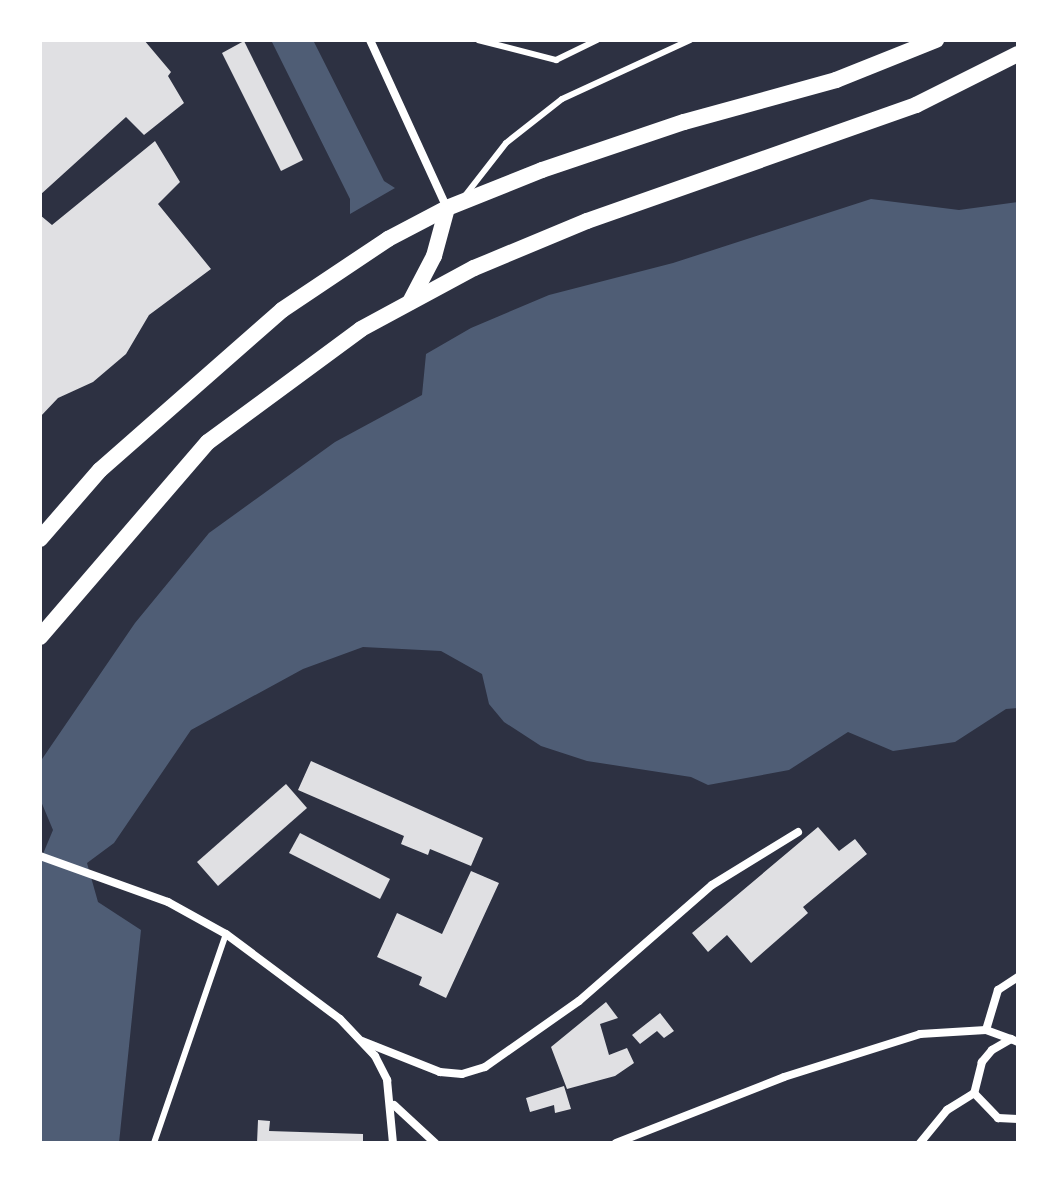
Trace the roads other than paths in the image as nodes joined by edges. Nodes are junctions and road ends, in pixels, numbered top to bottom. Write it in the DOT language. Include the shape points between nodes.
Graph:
graph roads {
  1 [pos="370,40"];
  2 [pos="478,40"];
  3 [pos="597,40"];
  4 [pos="690,40"];
  5 [pos="936,40"];
  6 [pos="1018,54"];
  7 [pos="453,206"];
  8 [pos="409,303"];
  9 [pos="40,539"];
  10 [pos="40,637"];
  11 [pos="798,832"];
  12 [pos="40,856"];
  13 [pos="226,934"];
  14 [pos="1018,977"];
  15 [pos="986,1030"];
  16 [pos="362,1041"];
  17 [pos="1015,1041"];
  18 [pos="974,1093"];
  19 [pos="393,1104"];
  20 [pos="1018,1119"];
  21 [pos="154,1143"];
  22 [pos="393,1143"];
  23 [pos="435,1143"];
  24 [pos="616,1143"];
  25 [pos="920,1143"];
  1 -- 7 [label="street"];
  2 -- 3 [label="lane" via="556,60"];
  4 -- 7 [label="lane" via="562,99 506,143"];
  5 -- 7 [label="main road" via="836,80 684,122"];
  6 -- 8 [label="main road" via="916,105 587,221 474,268"];
  7 -- 8 [label="main road"];
  7 -- 9 [label="main road" via="388,239 282,310 100,470"];
  8 -- 10 [label="main road" via="361,329 208,442"];
  11 -- 16 [label="street" via="712,885 579,1001 485,1067 462,1074 440,1072"];
  12 -- 13 [label="street" via="135,891"];
  13 -- 16 [label="street"];
  13 -- 21 [label="lane"];
  14 -- 15 [label="street" via="998,990"];
  15 -- 17 [label="street"];
  15 -- 24 [label="street" via="920,1034 852,1053"];
  16 -- 19 [label="street" via="387,1080"];
  17 -- 18 [label="street" via="982,1062"];
  18 -- 20 [label="street" via="998,1118"];
  18 -- 25 [label="street" via="947,1110"];
  19 -- 22 [label="street"];
  19 -- 23 [label="street"];
}
